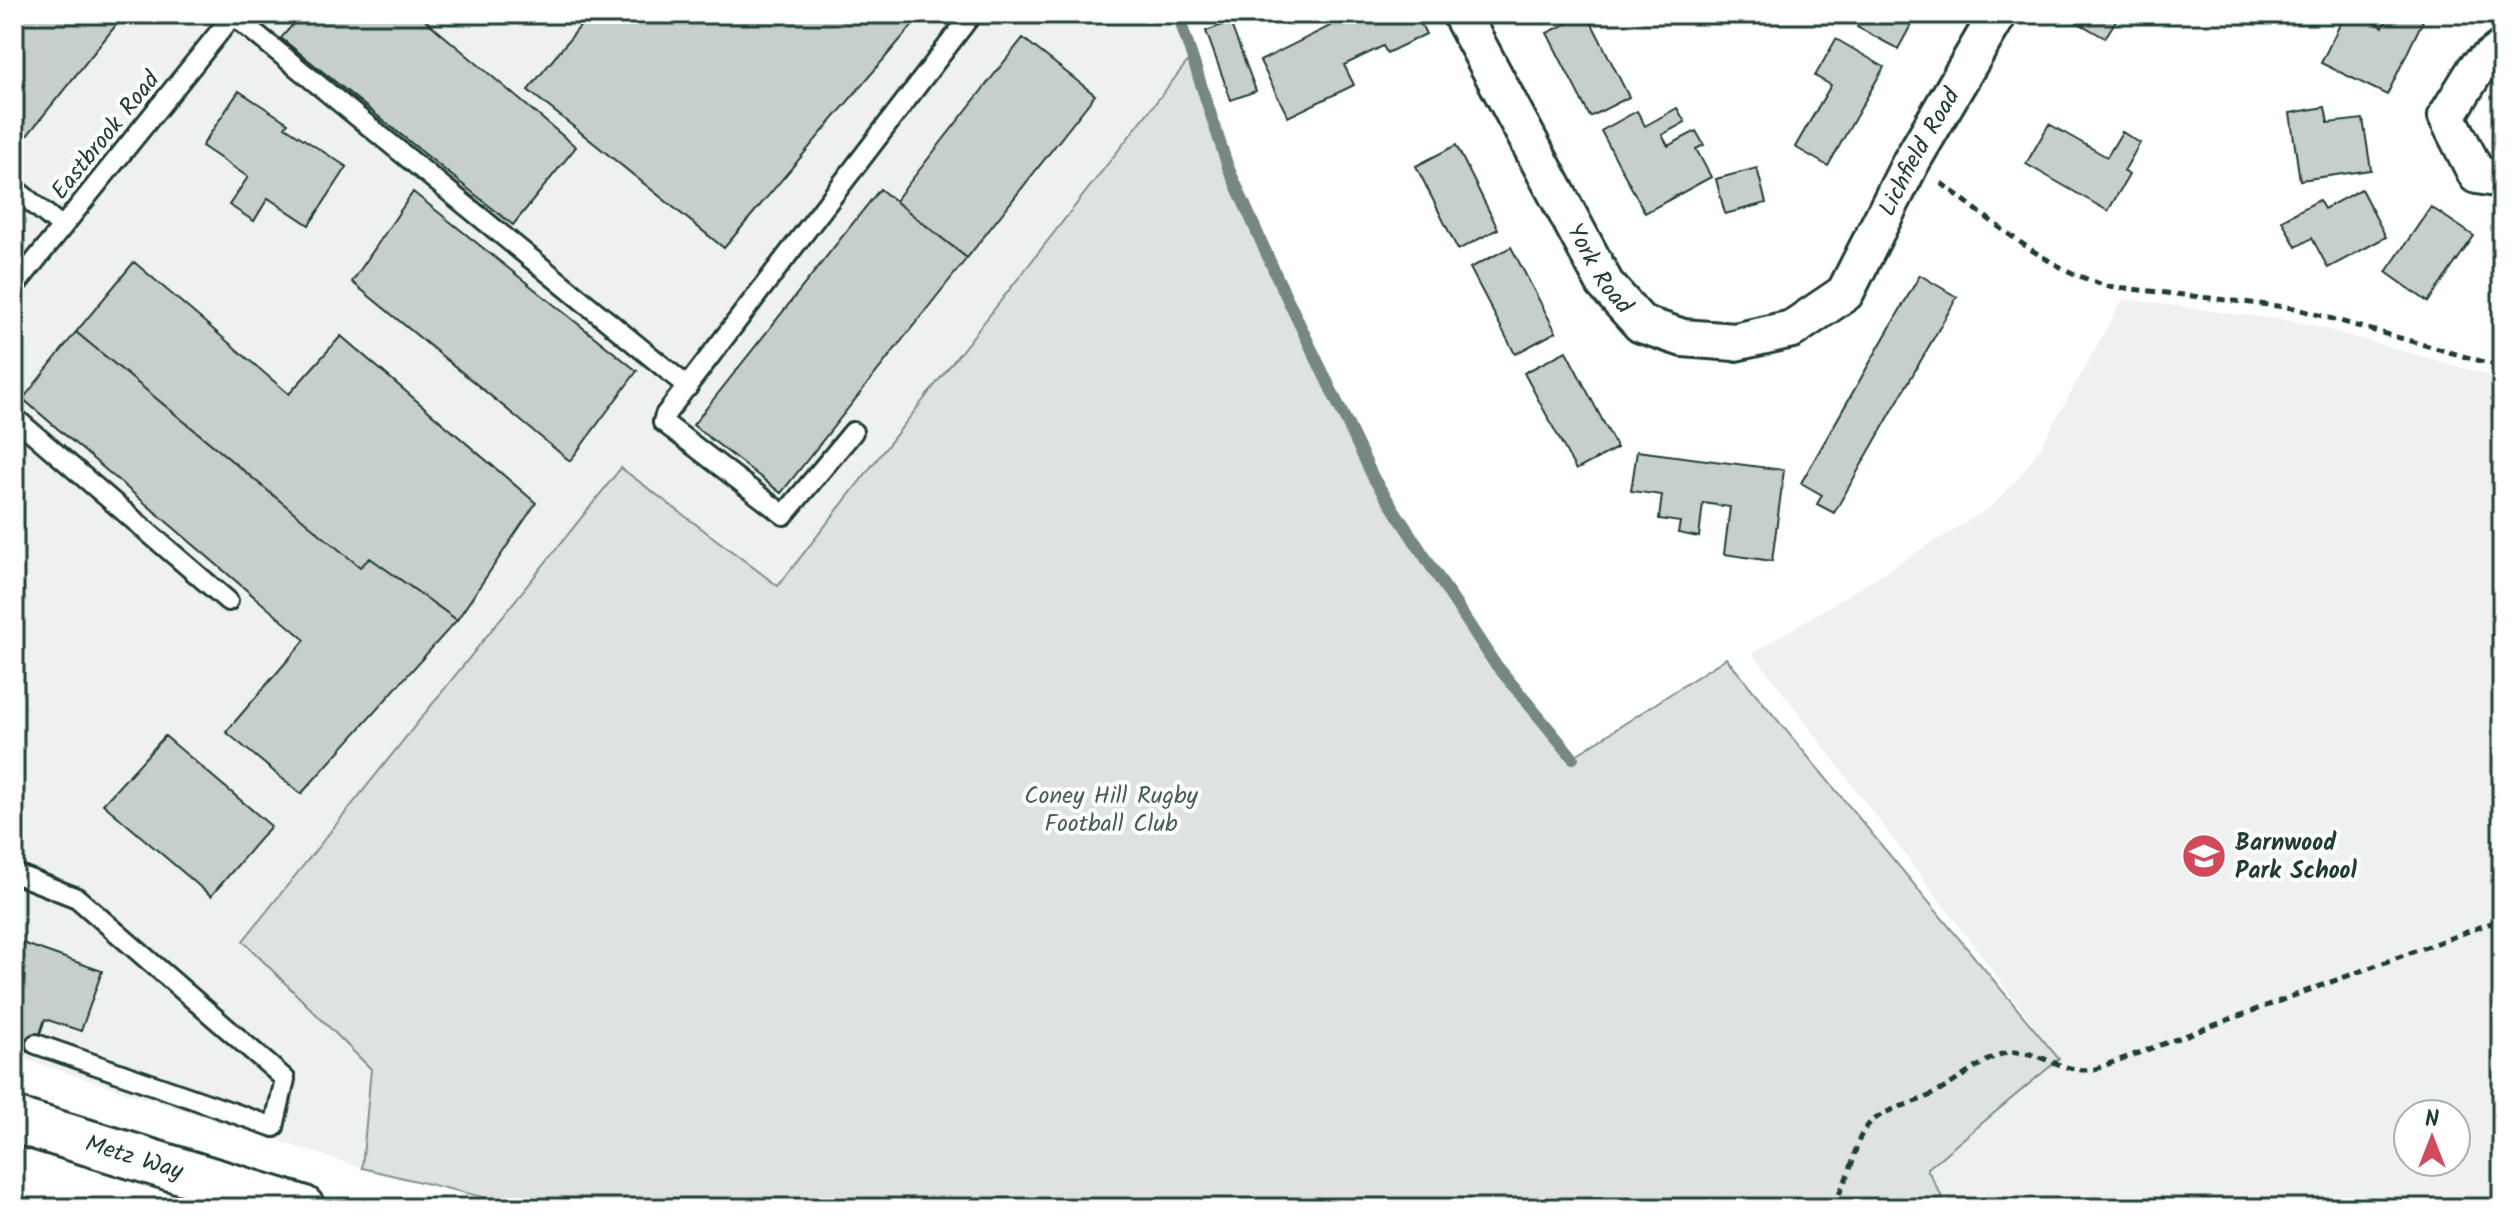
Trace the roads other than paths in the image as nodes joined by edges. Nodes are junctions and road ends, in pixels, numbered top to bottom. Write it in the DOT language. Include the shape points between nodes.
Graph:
graph roads {
  1 [pos="233,14"];
  2 [pos="972,14"];
  3 [pos="1461,14"];
  4 [pos="1998,14"];
  5 [pos="2502,49"];
  6 [pos="2502,179"];
  7 [pos="14,188"];
  8 [pos="62,227"];
  9 [pos="14,287"];
  10 [pos="1845,293"];
  11 [pos="688,387"];
  12 [pos="14,417"];
  13 [pos="853,432"];
  14 [pos="228,601"];
  15 [pos="14,873"];
  16 [pos="36,1044"];
  17 [pos="14,1120"];
  18 [pos="302,1208"];
  1 -- 8 [label="lane, Eastbrook Road"];
  1 -- 11 [label="lane"];
  2 -- 11 [label="lane"];
  3 -- 10 [label="street, York Road" via="1605,284 1641,324 1683,338 1735,342 1792,329"];
  4 -- 10 [label="street, Lichfield Road" via="1911,162"];
  5 -- 6 [label="street" via="2476,69 2447,116 2477,175"];
  7 -- 8 [label="lane"];
  8 -- 9 [label="lane, Eastbrook Road"];
  11 -- 13 [label="lane" via="665,415 665,426 784,515"];
  12 -- 14 [label="lane"];
  15 -- 16 [label="lane" via="77,898 285,1079 274,1127"];
  17 -- 18 [label="street, Metz Way"];
}
